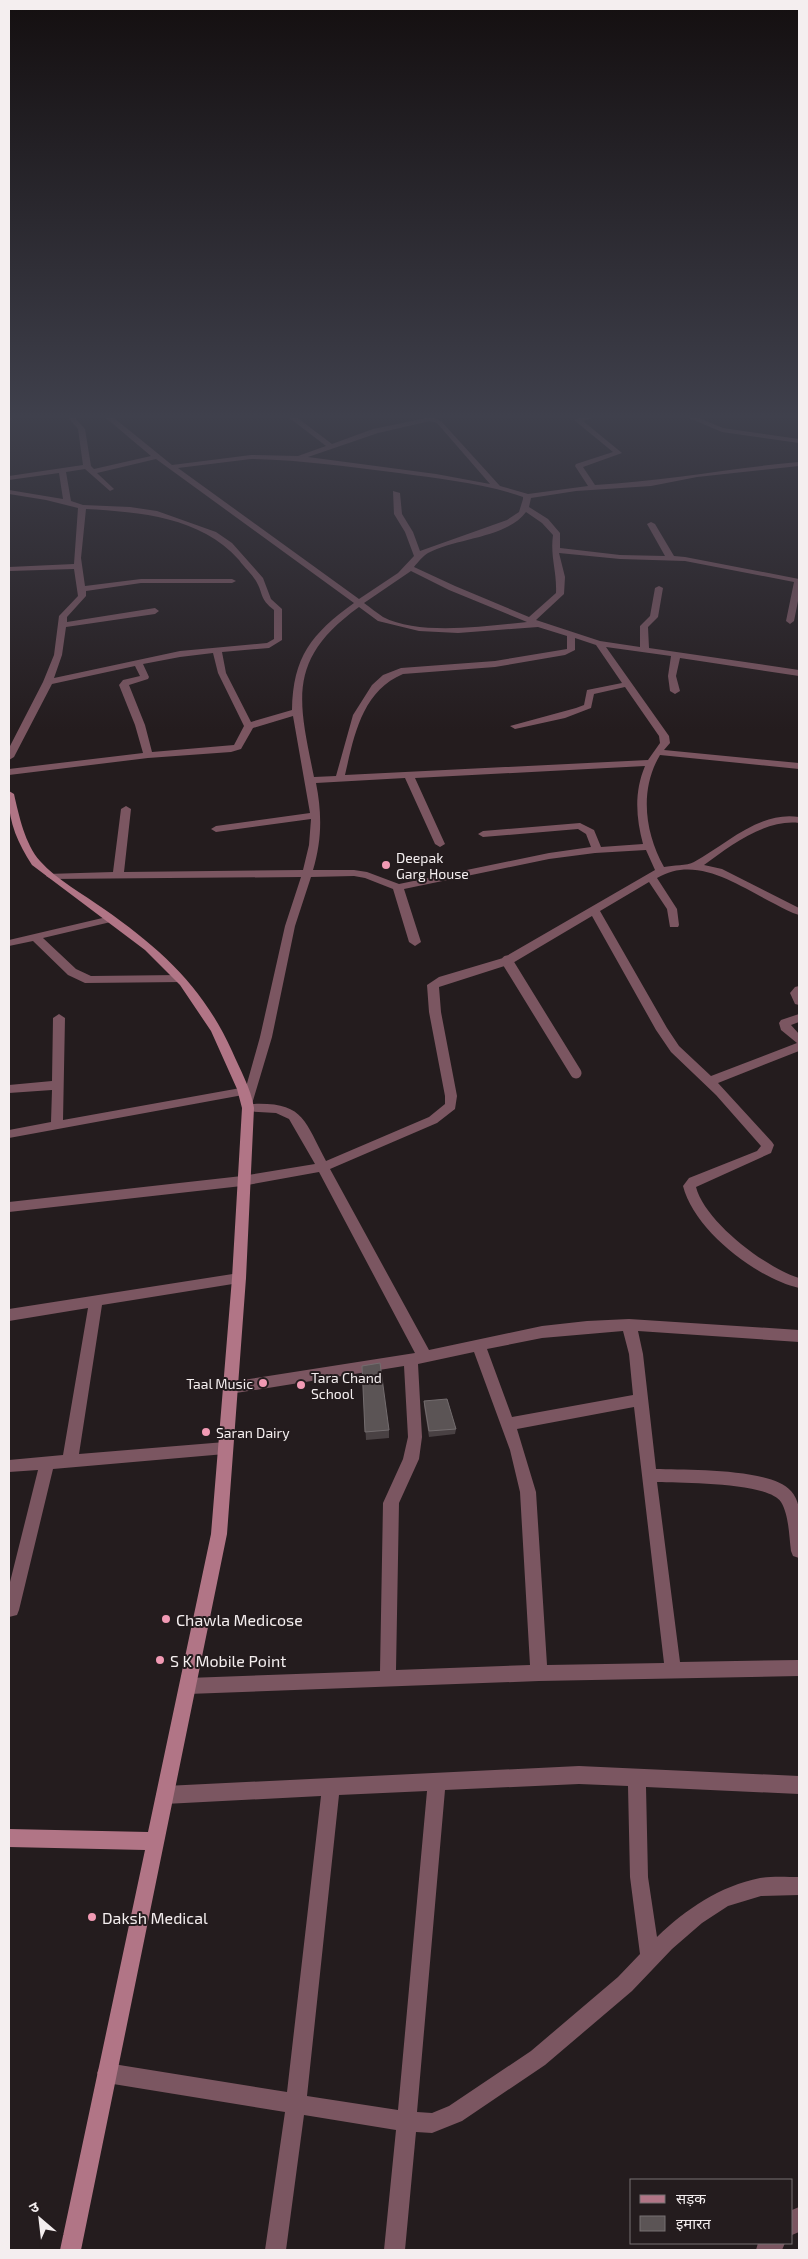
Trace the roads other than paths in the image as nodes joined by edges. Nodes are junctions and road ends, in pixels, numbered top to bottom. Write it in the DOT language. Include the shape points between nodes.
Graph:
graph roads {
  1 [pos="81,518"];
  2 [pos="169,518"];
  3 [pos="241,518"];
  4 [pos="401,518"];
  5 [pos="516,518"];
  6 [pos="539,518"];
  7 [pos="651,524"];
  8 [pos="555,550"];
  9 [pos="418,556"];
  10 [pos="670,557"];
  11 [pos="78,566"];
  12 [pos="411,568"];
  13 [pos="9,569"];
  14 [pos="232,580"];
  15 [pos="799,581"];
  16 [pos="659,588"];
  17 [pos="82,589"];
  18 [pos="357,604"];
  19 [pos="155,611"];
  20 [pos="534,622"];
  21 [pos="790,622"];
  22 [pos="63,625"];
  23 [pos="571,635"];
  24 [pos="599,643"];
  25 [pos="217,649"];
  26 [pos="645,650"];
  27 [pos="676,655"];
  28 [pos="138,663"];
  29 [pos="799,673"];
  30 [pos="48,682"];
  31 [pos="628,684"];
  32 [pos="676,691"];
  33 [pos="297,712"];
  34 [pos="249,726"];
  35 [pos="515,726"];
  36 [pos="658,752"];
  37 [pos="148,755"];
  38 [pos="9,757"];
  39 [pos="651,763"];
  40 [pos="799,766"];
  41 [pos="9,772"];
  42 [pos="408,774"];
  43 [pos="340,778"];
  44 [pos="311,780"];
  45 [pos="9,794"];
  46 [pos="126,809"];
  47 [pos="314,816"];
  48 [pos="11,820"];
  49 [pos="799,820"];
  50 [pos="216,829"];
  51 [pos="483,834"];
  52 [pos="440,844"];
  53 [pos="649,847"];
  54 [pos="597,850"];
  55 [pos="695,866"];
  56 [pos="661,871"];
  57 [pos="306,872"];
  58 [pos="118,875"];
  59 [pos="51,876"];
  60 [pos="651,877"];
  61 [pos="398,887"];
  62 [pos="593,909"];
  63 [pos="799,912"];
  64 [pos="111,919"];
  65 [pos="674,925"];
  66 [pos="35,937"];
  67 [pos="415,942"];
  68 [pos="9,943"];
  69 [pos="507,961"];
  70 [pos="179,979"];
  71 [pos="799,990"];
  72 [pos="799,1001"];
  73 [pos="59,1018"];
  74 [pos="799,1018"];
  75 [pos="799,1040"];
  76 [pos="799,1047"];
  77 [pos="576,1073"];
  78 [pos="710,1082"];
  79 [pos="58,1085"];
  80 [pos="9,1089"];
  81 [pos="246,1101"];
  82 [pos="57,1125"];
  83 [pos="9,1134"];
  84 [pos="323,1167"];
  85 [pos="242,1182"];
  86 [pos="9,1207"];
  87 [pos="239,1278"];
  88 [pos="799,1283"];
  89 [pos="96,1302"];
  90 [pos="9,1316"];
  91 [pos="628,1325"];
  92 [pos="799,1336"];
  93 [pos="479,1346"];
  94 [pos="418,1358"];
  95 [pos="230,1388"];
  96 [pos="640,1400"];
  97 [pos="507,1424"];
  98 [pos="225,1448"];
  99 [pos="70,1460"];
  100 [pos="47,1463"];
  101 [pos="9,1466"];
  102 [pos="650,1475"];
  103 [pos="799,1545"];
  104 [pos="9,1614"];
  105 [pos="799,1668"];
  106 [pos="673,1671"];
  107 [pos="539,1673"];
  108 [pos="388,1680"];
  109 [pos="188,1686"];
  110 [pos="637,1779"];
  111 [pos="438,1783"];
  112 [pos="799,1785"];
  113 [pos="331,1788"];
  114 [pos="165,1795"];
  115 [pos="9,1838"];
  116 [pos="155,1841"];
  117 [pos="799,1886"];
  118 [pos="650,1957"];
  119 [pos="107,2073"];
  120 [pos="296,2104"];
  121 [pos="407,2122"];
  122 [pos="71,2250"];
  123 [pos="275,2250"];
  124 [pos="395,2250"];
  1 -- 11 [label="street"];
  2 -- 25 [label="street" via="213,534 229,545 260,580 267,600 278,609 278,640 269,645"];
  3 -- 18 [label="street"];
  4 -- 9 [label="street" via="410,532"];
  5 -- 9 [label="street"];
  6 -- 8 [label="street" via="557,535"];
  7 -- 10 [label="street"];
  8 -- 10 [label="street" via="620,557"];
  8 -- 20 [label="street" via="561,576 560,594"];
  9 -- 12 [label="street"];
  10 -- 15 [label="street"];
  11 -- 13 [label="street"];
  11 -- 17 [label="street"];
  12 -- 18 [label="street"];
  12 -- 20 [label="street"];
  14 -- 17 [label="street" via="141,581"];
  15 -- 21 [label="street"];
  16 -- 26 [label="street" via="654,616 644,626"];
  17 -- 22 [label="street" via="81,598 65,612"];
  18 -- 20 [label="street" via="381,619 414,629 474,629"];
  18 -- 33 [label="street" via="327,628 302,663 296,686"];
  19 -- 22 [label="street"];
  20 -- 23 [label="street"];
  22 -- 30 [label="street" via="58,655"];
  23 -- 24 [label="street"];
  23 -- 43 [label="street" via="573,646 565,652 515,662 401,671 384,676 351,729"];
  24 -- 26 [label="street"];
  24 -- 31 [label="street"];
  25 -- 28 [label="street"];
  25 -- 34 [label="street" via="222,674"];
  26 -- 27 [label="street"];
  27 -- 29 [label="street"];
  27 -- 32 [label="street" via="672,676"];
  28 -- 30 [label="street"];
  28 -- 37 [label="street" via="145,677 124,685"];
  30 -- 38 [label="street"];
  31 -- 35 [label="street" via="590,692 588,706 582,709"];
  31 -- 36 [label="street" via="664,736 665,743"];
  33 -- 34 [label="street" via="260,720"];
  33 -- 44 [label="street"];
  34 -- 37 [label="street" via="238,747"];
  36 -- 39 [label="street"];
  36 -- 40 [label="street"];
  37 -- 41 [label="street"];
  39 -- 42 [label="street"];
  39 -- 53 [label="street" via="640,801"];
  42 -- 43 [label="street"];
  42 -- 52 [label="street"];
  43 -- 44 [label="street"];
  44 -- 47 [label="street"];
  45 -- 48 [label="main road"];
  46 -- 58 [label="street"];
  47 -- 50 [label="street"];
  47 -- 57 [label="street" via="316,836"];
  48 -- 59 [label="main road" via="36,863"];
  49 -- 55 [label="street" via="786,818 777,821 727,845"];
  51 -- 54 [label="street" via="580,826 590,832"];
  53 -- 54 [label="street"];
  53 -- 56 [label="street"];
  54 -- 61 [label="street" via="548,856"];
  55 -- 56 [label="street"];
  55 -- 63 [label="street" via="718,872"];
  56 -- 60 [label="street"];
  57 -- 58 [label="street"];
  57 -- 61 [label="street" via="367,875"];
  57 -- 81 [label="street" via="290,926 259,1069"];
  58 -- 59 [label="street"];
  59 -- 64 [label="main road"];
  60 -- 62 [label="street"];
  60 -- 65 [label="street" via="672,909"];
  61 -- 67 [label="street"];
  62 -- 69 [label="street"];
  62 -- 78 [label="street" via="662,1030 675,1049"];
  64 -- 66 [label="street"];
  64 -- 70 [label="main road" via="164,961"];
  66 -- 68 [label="street"];
  66 -- 70 [label="street" via="72,972 88,980"];
  69 -- 77 [label="lane"];
  69 -- 84 [label="street" via="433,985 451,1106 433,1120"];
  70 -- 81 [label="main road" via="207,1014"];
  71 -- 72 [label="street" via="796,993"];
  73 -- 79 [label="street"];
  74 -- 75 [label="street" via="785,1023"];
  76 -- 78 [label="street"];
  78 -- 88 [label="street" via="764,1140 767,1150 694,1181 688,1192 726,1238 751,1261 777,1276"];
  79 -- 80 [label="street"];
  79 -- 82 [label="street"];
  81 -- 82 [label="street"];
  81 -- 84 [label="street" via="293,1113"];
  81 -- 85 [label="main road"];
  82 -- 83 [label="street"];
  84 -- 85 [label="street"];
  84 -- 94 [label="street"];
  85 -- 86 [label="street"];
  85 -- 87 [label="main road"];
  87 -- 89 [label="street"];
  87 -- 95 [label="main road"];
  89 -- 90 [label="street"];
  89 -- 99 [label="street"];
  91 -- 92 [label="street"];
  91 -- 93 [label="street" via="542,1332"];
  91 -- 96 [label="street" via="636,1354"];
  93 -- 94 [label="street"];
  93 -- 97 [label="street"];
  94 -- 95 [label="street"];
  94 -- 108 [label="street" via="411,1459 391,1503"];
  95 -- 98 [label="main road"];
  96 -- 97 [label="street"];
  96 -- 102 [label="street"];
  97 -- 107 [label="street" via="518,1450 528,1492"];
  98 -- 99 [label="street"];
  98 -- 109 [label="main road" via="219,1534"];
  99 -- 100 [label="street"];
  100 -- 101 [label="street"];
  100 -- 104 [label="street"];
  102 -- 103 [label="street" via="721,1479 765,1484 776,1489 785,1496 790,1507"];
  102 -- 106 [label="street"];
  105 -- 106 [label="street"];
  106 -- 107 [label="street"];
  107 -- 108 [label="street"];
  108 -- 109 [label="street"];
  109 -- 114 [label="main road"];
  110 -- 111 [label="street" via="579,1776"];
  110 -- 112 [label="street"];
  110 -- 118 [label="street" via="639,1877"];
  111 -- 113 [label="street"];
  111 -- 121 [label="street"];
  113 -- 114 [label="street"];
  113 -- 120 [label="street"];
  114 -- 116 [label="main road"];
  115 -- 116 [label="main road"];
  116 -- 119 [label="main road"];
  117 -- 118 [label="street" via="761,1887 724,1898 695,1916"];
  118 -- 121 [label="street" via="625,1984 538,2058 455,2114 432,2123"];
  119 -- 120 [label="street"];
  119 -- 122 [label="main road"];
  120 -- 121 [label="street"];
  120 -- 123 [label="street"];
  121 -- 124 [label="street"];
}
